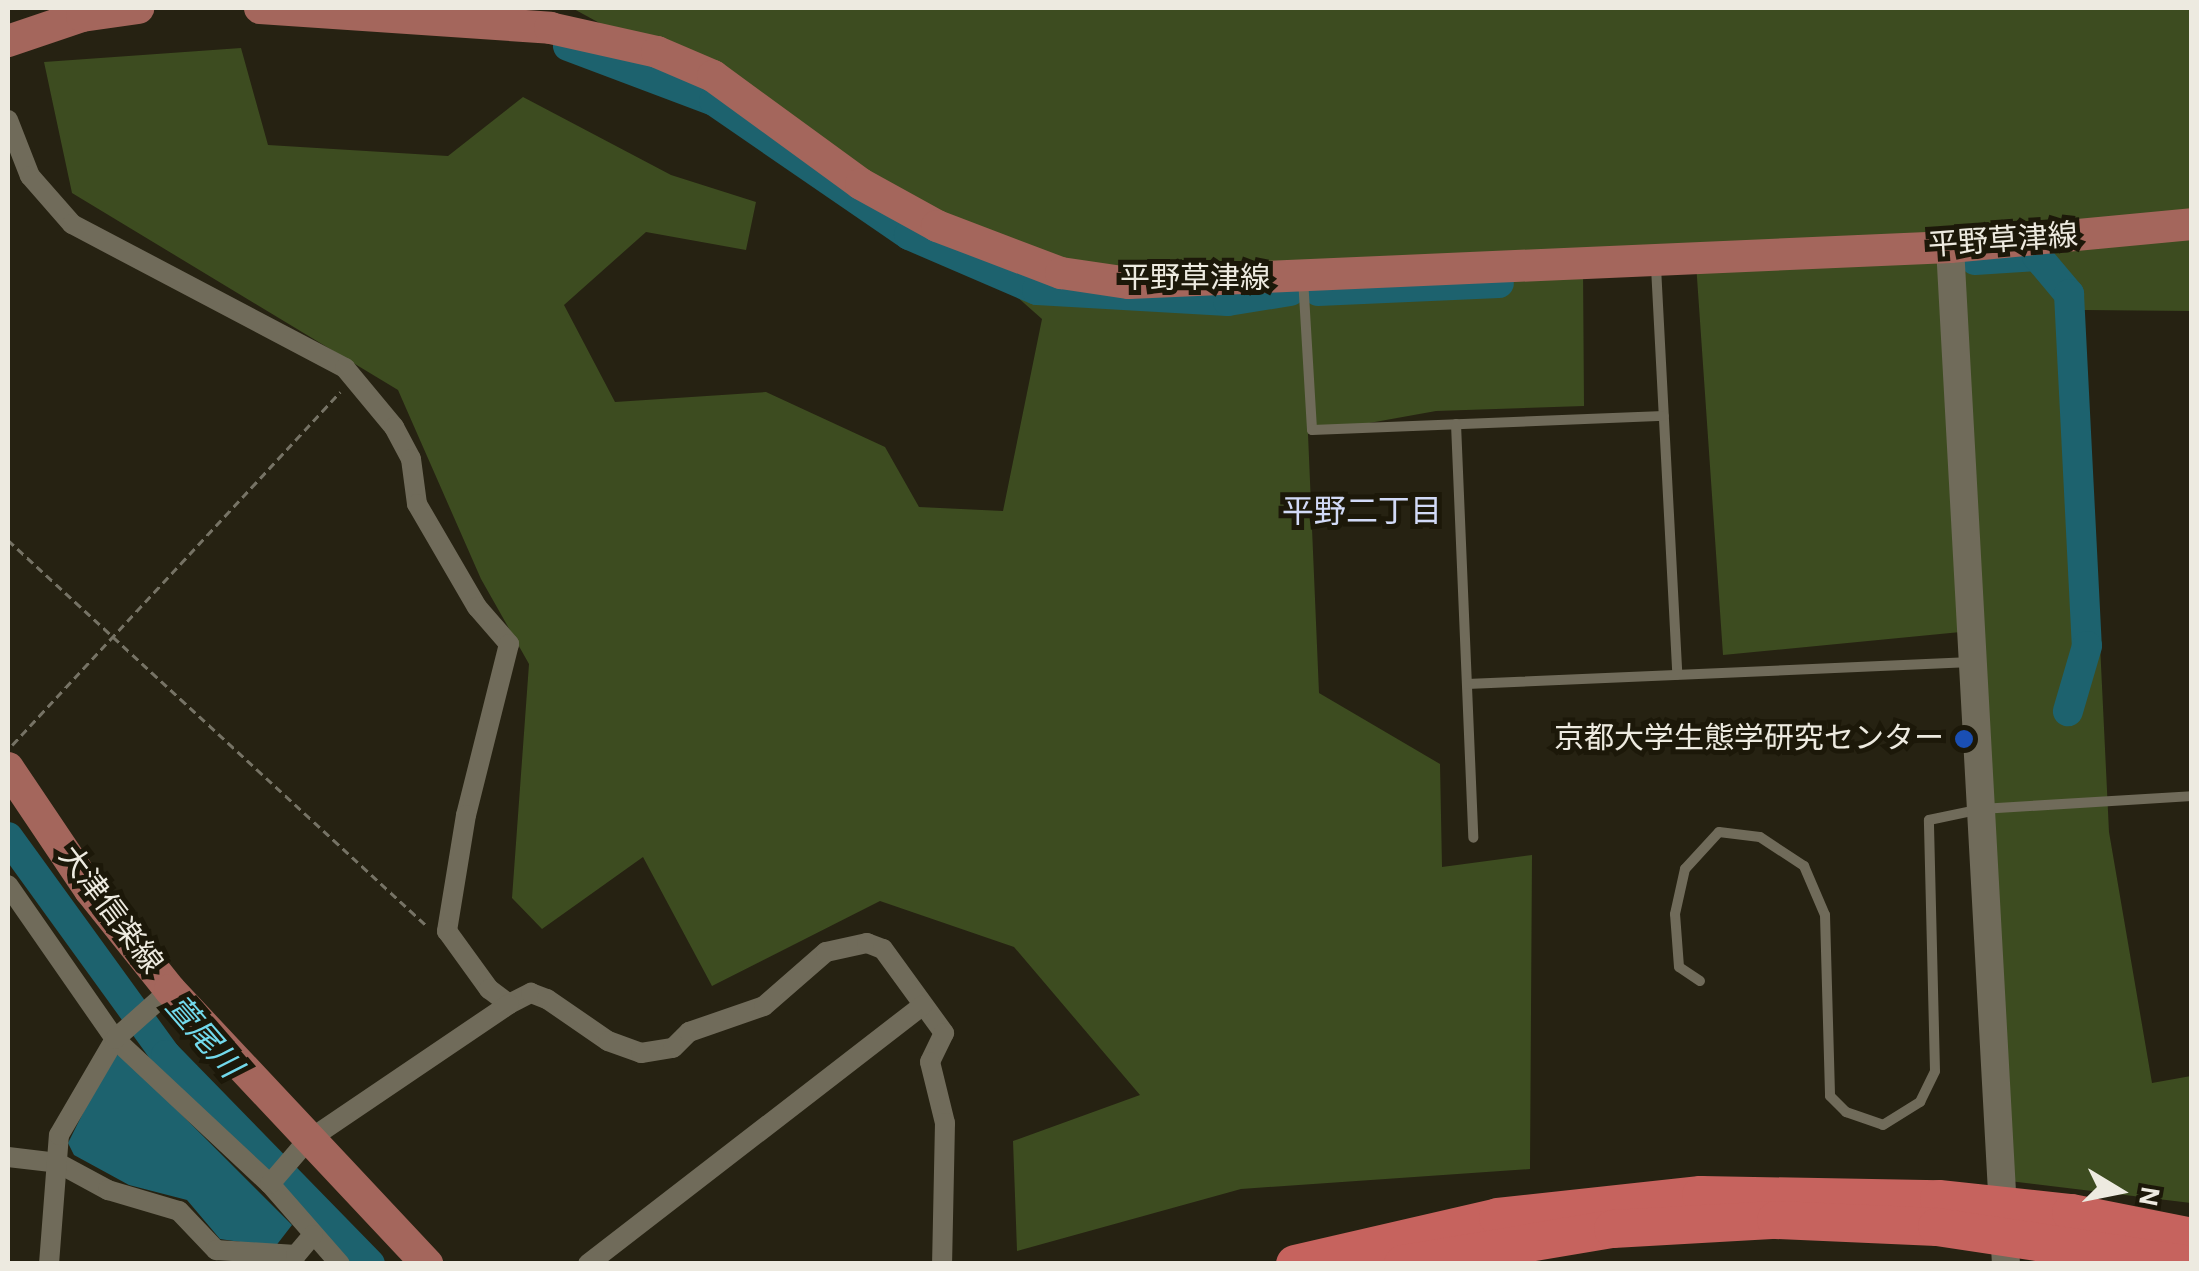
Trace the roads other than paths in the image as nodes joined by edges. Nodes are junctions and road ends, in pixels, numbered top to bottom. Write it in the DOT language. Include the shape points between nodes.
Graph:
graph roads {
  1 [pos="138,8"];
  2 [pos="260,8"];
  3 [pos="551,18"];
  4 [pos="8,40"];
  5 [pos="8,120"];
  6 [pos="2192,224"];
  7 [pos="1950,246"];
  8 [pos="1656,261"];
  9 [pos="1304,278"];
  10 [pos="1664,416"];
  11 [pos="1456,424"];
  12 [pos="1972,662"];
  13 [pos="1677,674"];
  14 [pos="1466,684"];
  15 [pos="8,768"];
  16 [pos="2192,796"];
  17 [pos="1981,809"];
  18 [pos="1473,838"];
  19 [pos="8,885"];
  20 [pos="1700,981"];
  21 [pos="163,996"];
  22 [pos="509,1004"];
  23 [pos="923,1005"];
  24 [pos="120,1034"];
  25 [pos="307,1141"];
  26 [pos="8,1157"];
  27 [pos="58,1163"];
  28 [pos="271,1183"];
  29 [pos="1938,1213"];
  30 [pos="2069,1228"];
  31 [pos="314,1234"];
  32 [pos="2192,1234"];
  33 [pos="49,1264"];
  34 [pos="340,1264"];
  35 [pos="427,1264"];
  36 [pos="588,1264"];
  37 [pos="942,1264"];
  38 [pos="1295,1264"];
  39 [pos="1404,1264"];
  40 [pos="2006,1264"];
  41 [pos="2137,1264"];
  42 [pos="2186,1264"];
  1 -- 4 [label="main road" via="82,16"];
  2 -- 3 [label="main road, 平野草津線"];
  3 -- 9 [label="main road, 平野草津線" via="692,65 861,184 936,226 1061,273 1129,284"];
  5 -- 22 [label="street" via="30,176 72,224 323,354 354,377 410,458 418,504 451,564 509,644 466,815 447,931"];
  6 -- 7 [label="main road, 平野草津線"];
  7 -- 8 [label="main road, 平野草津線"];
  7 -- 12 [label="street"];
  8 -- 9 [label="main road, 平野草津線"];
  8 -- 10 [label="lane"];
  9 -- 11 [label="lane" via="1312,430"];
  10 -- 11 [label="lane"];
  10 -- 13 [label="lane"];
  11 -- 14 [label="lane"];
  12 -- 13 [label="lane"];
  12 -- 17 [label="street"];
  13 -- 14 [label="lane"];
  14 -- 18 [label="lane"];
  15 -- 21 [label="main road, 大津信楽線"];
  16 -- 17 [label="lane"];
  17 -- 20 [label="lane" via="1929,820 1935,1071 1920,1102 1883,1124 1846,1112 1830,1096 1825,915 1804,866 1760,837 1719,832 1685,869 1675,914 1679,968"];
  17 -- 40 [label="street"];
  19 -- 24 [label="street"];
  21 -- 24 [label="street"];
  21 -- 25 [label="main road, 大津信楽線"];
  22 -- 23 [label="street" via="531,993 624,1047 640,1053 673,1048 689,1032 764,1006 826,952 867,943 883,948"];
  22 -- 25 [label="street"];
  23 -- 36 [label="street"];
  23 -- 37 [label="street" via="944,1033 930,1062 944,1122"];
  24 -- 27 [label="street" via="59,1135"];
  24 -- 28 [label="street"];
  25 -- 28 [label="street"];
  25 -- 35 [label="main road, 大津信楽線"];
  26 -- 27 [label="street"];
  27 -- 31 [label="street" via="108,1190 179,1210 216,1250 296,1256"];
  27 -- 33 [label="street"];
  28 -- 31 [label="street"];
  29 -- 30 [label="highway"];
  29 -- 38 [label="highway" via="1788,1193 1618,1201 1441,1227"];
  29 -- 39 [label="highway" via="1694,1223 1518,1240"];
  30 -- 32 [label="highway"];
  30 -- 41 [label="highway"];
  30 -- 42 [label="highway"];
  31 -- 34 [label="street"];
}
